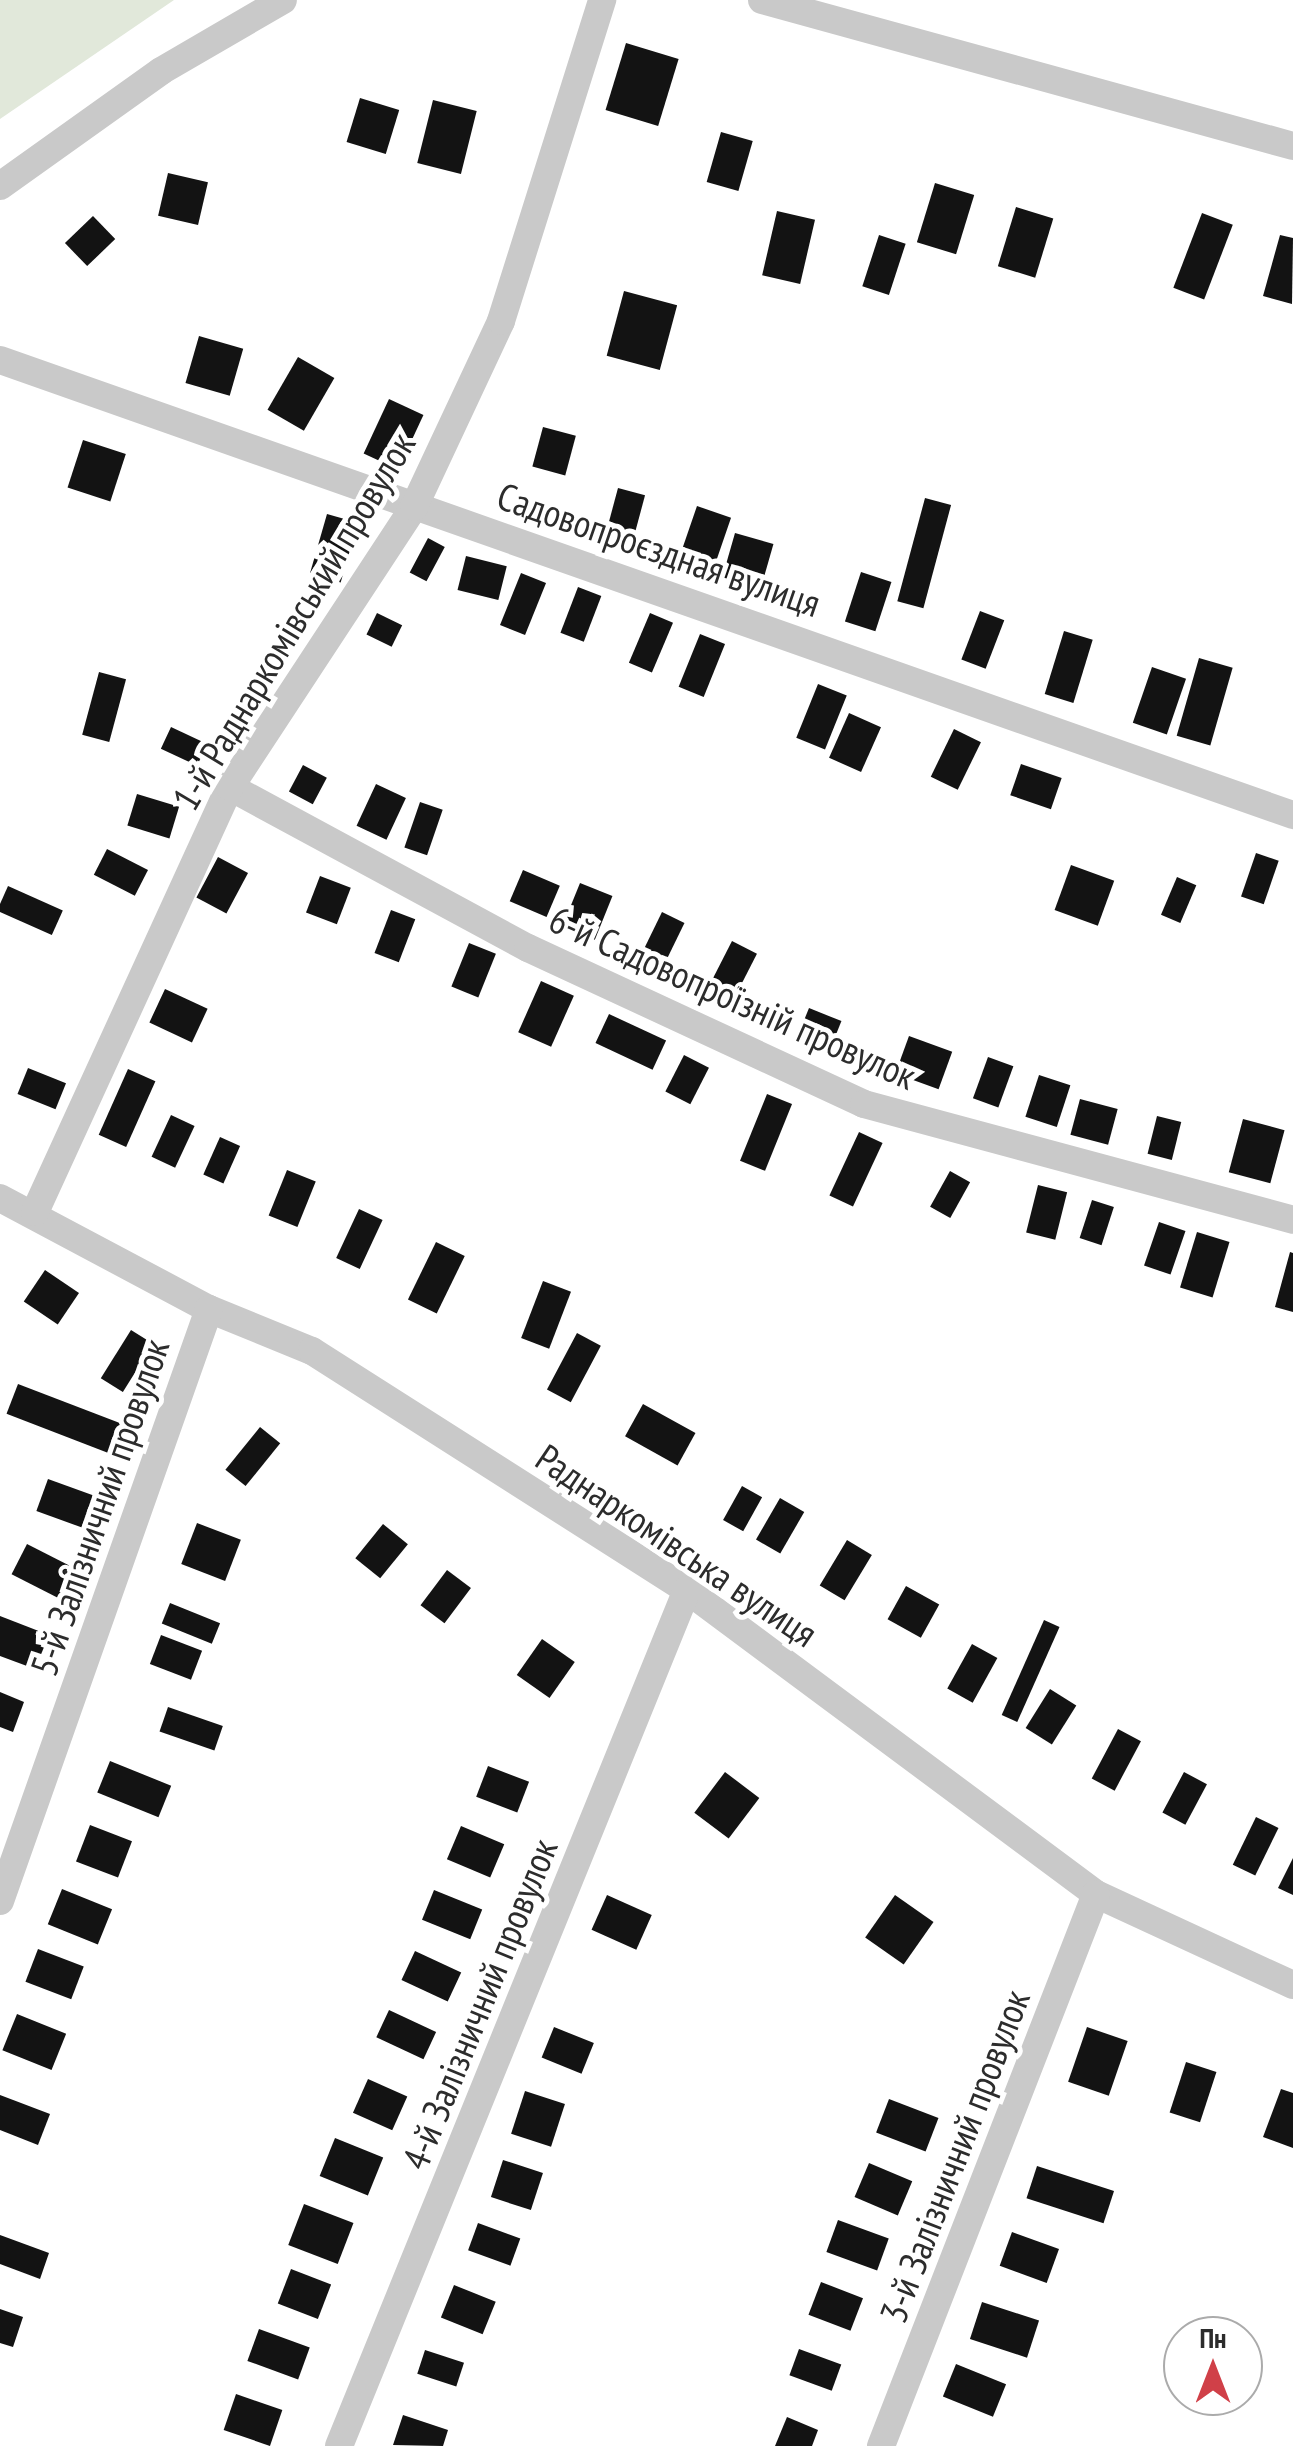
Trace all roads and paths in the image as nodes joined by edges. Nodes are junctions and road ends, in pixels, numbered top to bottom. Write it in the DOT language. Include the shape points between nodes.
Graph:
graph roads {
  1 [pos="284,0"];
  2 [pos="602,0"];
  3 [pos="762,0"];
  4 [pos="1293,146"];
  5 [pos="0,186"];
  6 [pos="0,360"];
  7 [pos="414,507"];
  8 [pos="230,787"];
  9 [pos="1293,814"];
  10 [pos="0,1198"];
  11 [pos="35,1212"];
  12 [pos="1293,1220"];
  13 [pos="209,1309"];
  14 [pos="687,1590"];
  15 [pos="1096,1894"];
  16 [pos="0,1901"];
  17 [pos="1293,1985"];
  18 [pos="340,2446"];
  19 [pos="882,2446"];
  1 -- 5 [label="street" via="161,71"];
  2 -- 7 [label="street, 1-й Раднаркомівський провулок" via="501,322"];
  3 -- 4 [label="street"];
  6 -- 7 [label="street, Садовопроєздная вулиця"];
  7 -- 8 [label="street, 1-й Раднаркомівський провулок"];
  7 -- 9 [label="street, Садовопроєздная вулиця" via="764,622"];
  8 -- 11 [label="street, 1-й Раднаркомівський провулок"];
  8 -- 12 [label="street, 6-й Садовопроїзній провулок" via="528,948 864,1104"];
  10 -- 11 [label="street, Раднаркомівська вулиця"];
  11 -- 13 [label="street, Раднаркомівська вулиця"];
  13 -- 14 [label="street, Раднаркомівська вулиця" via="312,1351"];
  13 -- 16 [label="street, 5-й Залізничний провулок"];
  14 -- 15 [label="street, Раднаркомівська вулиця"];
  14 -- 18 [label="street, 4-й Залізничний провулок"];
  15 -- 17 [label="street, Раднаркомівська вулиця"];
  15 -- 19 [label="street, 3-й Залізничний провулок"];
}
